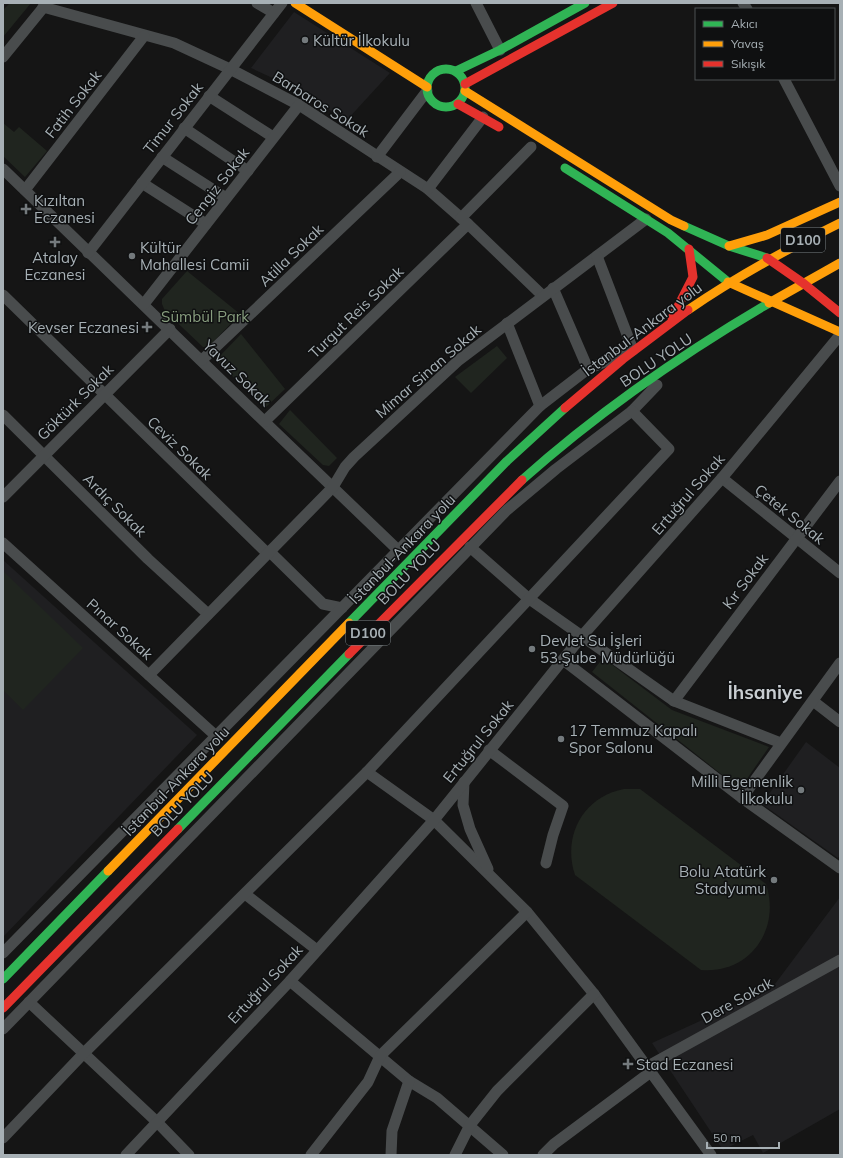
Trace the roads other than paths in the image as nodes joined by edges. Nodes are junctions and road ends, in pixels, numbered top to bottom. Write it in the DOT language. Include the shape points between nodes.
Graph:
graph roads {
  1 [pos="257,3"];
  2 [pos="282,3"];
  3 [pos="295,3"];
  4 [pos="476,3"];
  5 [pos="585,3"];
  6 [pos="613,3"];
  7 [pos="45,5"];
  8 [pos="572,6"];
  9 [pos="274,13"];
  10 [pos="144,36"];
  11 [pos="500,50"];
  12 [pos="3,57"];
  13 [pos="230,68"];
  14 [pos="456,71"];
  15 [pos="785,80"];
  16 [pos="465,88"];
  17 [pos="427,89"];
  18 [pos="209,96"];
  19 [pos="458,104"];
  20 [pos="299,105"];
  21 [pos="483,117"];
  22 [pos="184,128"];
  23 [pos="507,132"];
  24 [pos="273,137"];
  25 [pos="531,147"];
  26 [pos="162,157"];
  27 [pos="377,157"];
  28 [pos="558,164"];
  29 [pos="3,169"];
  30 [pos="248,171"];
  31 [pos="400,172"];
  32 [pos="142,183"];
  33 [pos="840,186"];
  34 [pos="428,189"];
  35 [pos="25,190"];
  36 [pos="226,198"];
  37 [pos="840,202"];
  38 [pos="646,219"];
  39 [pos="464,221"];
  40 [pos="840,223"];
  41 [pos="206,224"];
  42 [pos="729,246"];
  43 [pos="689,249"];
  44 [pos="88,252"];
  45 [pos="597,256"];
  46 [pos="767,258"];
  47 [pos="840,263"];
  48 [pos="728,282"];
  49 [pos="803,283"];
  50 [pos="553,288"];
  51 [pos="3,295"];
  52 [pos="543,296"];
  53 [pos="771,302"];
  54 [pos="144,304"];
  55 [pos="840,313"];
  56 [pos="507,323"];
  57 [pos="669,324"];
  58 [pos="170,329"];
  59 [pos="840,334"];
  60 [pos="633,350"];
  61 [pos="202,360"];
  62 [pos="678,362"];
  63 [pos="588,369"];
  64 [pos="103,394"];
  65 [pos="540,406"];
  66 [pos="632,410"];
  67 [pos="3,415"];
  68 [pos="265,421"];
  69 [pos="43,456"];
  70 [pos="722,478"];
  71 [pos="840,481"];
  72 [pos="333,487"];
  73 [pos="3,497"];
  74 [pos="418,519"];
  75 [pos="796,538"];
  76 [pos="3,543"];
  77 [pos="470,547"];
  78 [pos="398,550"];
  79 [pos="268,552"];
  80 [pos="840,573"];
  81 [pos="454,578"];
  82 [pos="528,598"];
  83 [pos="342,608"];
  84 [pos="208,614"];
  85 [pos="582,636"];
  86 [pos="563,660"];
  87 [pos="840,663"];
  88 [pos="149,675"];
  89 [pos="674,701"];
  90 [pos="813,701"];
  91 [pos="840,722"];
  92 [pos="216,736"];
  93 [pos="781,743"];
  94 [pos="489,750"];
  95 [pos="367,772"];
  96 [pos="464,782"];
  97 [pos="742,798"];
  98 [pos="434,820"];
  99 [pos="546,863"];
  100 [pos="840,868"];
  101 [pos="491,875"];
  102 [pos="245,894"];
  103 [pos="527,912"];
  104 [pos="19,928"];
  105 [pos="317,950"];
  106 [pos="3,953"];
  107 [pos="840,960"];
  108 [pos="68,975"];
  109 [pos="3,979"];
  110 [pos="290,981"];
  111 [pos="594,994"];
  112 [pos="29,1002"];
  113 [pos="3,1008"];
  114 [pos="3,1029"];
  115 [pos="84,1053"];
  116 [pos="380,1056"];
  117 [pos="650,1068"];
  118 [pos="409,1081"];
  119 [pos="157,1122"];
  120 [pos="470,1125"];
  121 [pos="3,1138"];
  122 [pos="128,1153"];
  123 [pos="708,1154"];
  124 [pos="141,1155"];
  125 [pos="189,1155"];
  126 [pos="311,1155"];
  127 [pos="392,1155"];
  128 [pos="455,1155"];
  129 [pos="503,1155"];
  130 [pos="543,1155"];
  1 -- 9 [label="street"];
  2 -- 9 [label="street, Timur Sokak"];
  3 -- 17 [label="main road"];
  4 -- 11 [label="street"];
  5 -- 8 [label="main road"];
  6 -- 16 [label="main road"];
  7 -- 10 [label="street, Barbaros Sokak"];
  7 -- 12 [label="street"];
  8 -- 11 [label="main road"];
  9 -- 13 [label="street, Timur Sokak"];
  10 -- 13 [label="street, Barbaros Sokak" via="174,43"];
  10 -- 35 [label="street, Fatih Sokak"];
  11 -- 14 [label="main road"];
  13 -- 18 [label="street, Timur Sokak"];
  13 -- 20 [label="street, Barbaros Sokak"];
  14 -- 16 [label="main road" via="464,79"];
  14 -- 17 [label="main road" via="443,69 428,74"];
  15 -- 33 [label="street"];
  16 -- 19 [label="main road"];
  16 -- 42 [label="main road" via="671,220"];
  17 -- 19 [label="main road" via="429,98 439,106 452,107"];
  17 -- 27 [label="street"];
  18 -- 22 [label="street, Timur Sokak"];
  18 -- 24 [label="street"];
  19 -- 21 [label="main road"];
  20 -- 24 [label="street, Cengiz Sokak"];
  20 -- 27 [label="street, Barbaros Sokak"];
  21 -- 23 [label="main road"];
  21 -- 34 [label="street"];
  22 -- 26 [label="street, Timur Sokak"];
  22 -- 30 [label="street"];
  24 -- 30 [label="street, Cengiz Sokak"];
  25 -- 39 [label="street, Turgut Reis Sokak"];
  26 -- 32 [label="street, Timur Sokak"];
  26 -- 36 [label="street"];
  27 -- 31 [label="street, Barbaros Sokak"];
  28 -- 38 [label="main road"];
  29 -- 35 [label="street, Yavuz Sokak"];
  30 -- 36 [label="street, Cengiz Sokak"];
  31 -- 34 [label="street, Barbaros Sokak"];
  31 -- 61 [label="street, Atilla Sokak"];
  32 -- 41 [label="street"];
  32 -- 44 [label="street, Timur Sokak"];
  34 -- 39 [label="street, Barbaros Sokak"];
  35 -- 44 [label="street, Yavuz Sokak"];
  36 -- 41 [label="street, Cengiz Sokak"];
  37 -- 42 [label="main road" via="767,235"];
  38 -- 43 [label="main road"];
  38 -- 45 [label="street, Mimar Sinan Sokak"];
  39 -- 52 [label="street, Barbaros Sokak"];
  39 -- 68 [label="street, Turgut Reis Sokak"];
  40 -- 46 [label="main road, D100"];
  41 -- 54 [label="street, Cengiz Sokak"];
  42 -- 46 [label="main road"];
  43 -- 48 [label="main road"];
  43 -- 57 [label="main road" via="693,277"];
  44 -- 54 [label="street, Yavuz Sokak"];
  45 -- 50 [label="street, Mimar Sinan Sokak"];
  45 -- 60 [label="street"];
  46 -- 48 [label="main road, İstanbul-Ankara yolu / D100"];
  46 -- 49 [label="main road"];
  47 -- 49 [label="main road, D100"];
  48 -- 53 [label="main road"];
  48 -- 57 [label="main road, İstanbul-Ankara yolu / D100"];
  49 -- 53 [label="main road, D100"];
  49 -- 55 [label="main road"];
  50 -- 52 [label="street, Mimar Sinan Sokak"];
  50 -- 63 [label="street"];
  51 -- 64 [label="street, Ceviz Sokak"];
  52 -- 56 [label="street, Mimar Sinan Sokak"];
  53 -- 59 [label="main road"];
  53 -- 62 [label="main road, BOLU YOLU / D100"];
  54 -- 58 [label="street, Yavuz Sokak"];
  56 -- 65 [label="street"];
  56 -- 72 [label="street, Mimar Sinan Sokak" via="459,360 354,457"];
  57 -- 60 [label="main road, İstanbul-Ankara yolu / D100"];
  58 -- 61 [label="street, Yavuz Sokak"];
  58 -- 64 [label="street, Göktürk Sokak"];
  59 -- 70 [label="street, Ertuğrul Sokak"];
  60 -- 63 [label="street"];
  60 -- 109 [label="main road, İstanbul-Ankara yolu / D100" via="571,401 507,461"];
  61 -- 68 [label="street, Yavuz Sokak"];
  62 -- 66 [label="street"];
  62 -- 113 [label="main road, BOLU YOLU / D100" via="584,428 503,497"];
  63 -- 65 [label="street"];
  64 -- 69 [label="street, Göktürk Sokak"];
  64 -- 79 [label="street, Ceviz Sokak"];
  65 -- 78 [label="street"];
  66 -- 77 [label="street" via="536,485"];
  66 -- 82 [label="street" via="669,449"];
  67 -- 69 [label="street, Ardıç Sokak"];
  68 -- 72 [label="street, Yavuz Sokak"];
  69 -- 73 [label="street, Göktürk Sokak"];
  69 -- 84 [label="street, Ardıç Sokak"];
  70 -- 75 [label="street, Çetek Sokak"];
  70 -- 85 [label="street, Ertuğrul Sokak"];
  71 -- 75 [label="street, Kır Sokak"];
  72 -- 78 [label="street, Yavuz Sokak"];
  72 -- 79 [label="street, Mimar Sinan Sokak"];
  74 -- 81 [label="street"];
  75 -- 80 [label="street, Çetek Sokak"];
  75 -- 89 [label="street, Kır Sokak"];
  76 -- 88 [label="street, Pınar Sokak"];
  77 -- 82 [label="street"];
  77 -- 112 [label="street"];
  78 -- 83 [label="street"];
  79 -- 83 [label="street, Ceviz Sokak" via="323,604"];
  79 -- 84 [label="street, Mimar Sinan Sokak"];
  82 -- 85 [label="street"];
  82 -- 95 [label="street"];
  83 -- 92 [label="street"];
  84 -- 88 [label="street, Mimar Sinan Sokak"];
  85 -- 86 [label="street, Ertuğrul Sokak"];
  85 -- 89 [label="street"];
  86 -- 94 [label="street, Ertuğrul Sokak"];
  86 -- 97 [label="street"];
  87 -- 90 [label="street"];
  88 -- 92 [label="street, Pınar Sokak"];
  89 -- 93 [label="street"];
  90 -- 91 [label="street"];
  90 -- 93 [label="street"];
  92 -- 106 [label="street"];
  93 -- 97 [label="street"];
  94 -- 96 [label="street, Ertuğrul Sokak"];
  94 -- 99 [label="street" via="563,806"];
  95 -- 98 [label="street"];
  95 -- 102 [label="street"];
  96 -- 98 [label="street, Ertuğrul Sokak"];
  96 -- 101 [label="street" via="463,805 468,823"];
  97 -- 100 [label="street"];
  98 -- 101 [label="street"];
  98 -- 105 [label="street, Ertuğrul Sokak"];
  101 -- 103 [label="street"];
  102 -- 105 [label="street"];
  102 -- 115 [label="street"];
  103 -- 111 [label="street"];
  103 -- 116 [label="street"];
  104 -- 108 [label="street"];
  105 -- 110 [label="street, Ertuğrul Sokak"];
  107 -- 117 [label="street, Dere Sokak"];
  110 -- 116 [label="street"];
  110 -- 119 [label="street, Ertuğrul Sokak"];
  111 -- 117 [label="street"];
  111 -- 120 [label="street" via="497,1091"];
  112 -- 114 [label="street"];
  112 -- 115 [label="street"];
  115 -- 119 [label="street"];
  115 -- 121 [label="street"];
  116 -- 118 [label="street"];
  116 -- 126 [label="street" via="368,1082"];
  117 -- 123 [label="street"];
  117 -- 130 [label="street, Dere Sokak"];
  118 -- 120 [label="street" via="437,1098"];
  118 -- 127 [label="street" via="392,1131"];
  119 -- 122 [label="street, Ertuğrul Sokak"];
  119 -- 125 [label="street"];
  120 -- 128 [label="street"];
  120 -- 129 [label="street"];
  122 -- 124 [label="street"];
}
